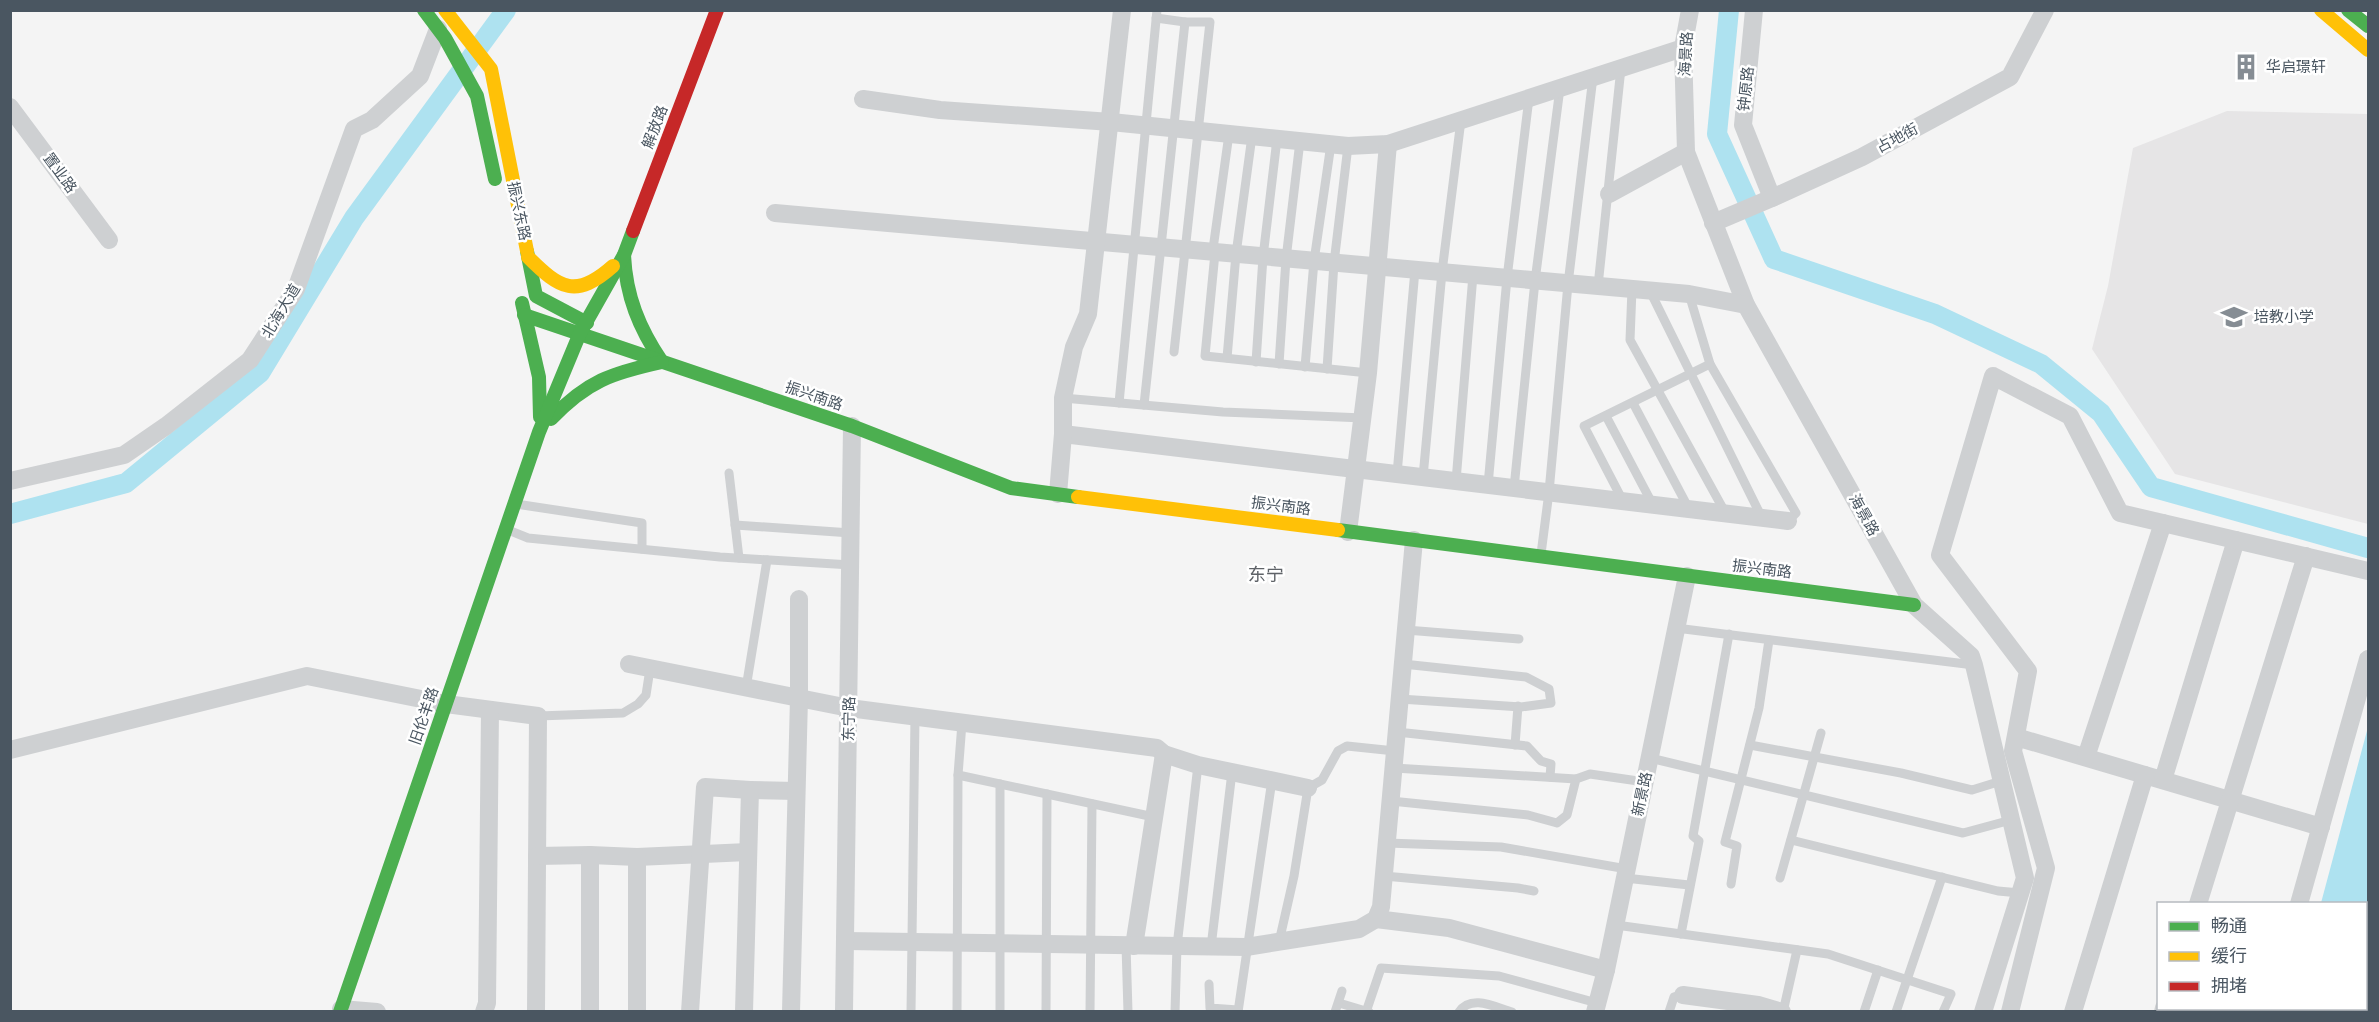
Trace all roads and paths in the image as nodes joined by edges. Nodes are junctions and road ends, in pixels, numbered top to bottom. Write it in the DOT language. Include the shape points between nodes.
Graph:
graph roads {
  1 [pos="424,10"];
  2 [pos="717,10"];
  3 [pos="1122,10"];
  4 [pos="1690,10"];
  5 [pos="1754,10"];
  6 [pos="2045,10"];
  7 [pos="2321,10"];
  8 [pos="2348,10"];
  9 [pos="1157,14"];
  10 [pos="450,22"];
  11 [pos="1185,22"];
  12 [pos="2368,26"];
  13 [pos="1683,48"];
  14 [pos="2368,50"];
  15 [pos="1621,68"];
  16 [pos="1593,77"];
  17 [pos="1560,88"];
  18 [pos="1529,98"];
  19 [pos="863,99"];
  20 [pos="10,107"];
  21 [pos="1461,120"];
  22 [pos="1111,122"];
  23 [pos="1146,125"];
  24 [pos="1173,128"];
  25 [pos="1199,131"];
  26 [pos="1229,134"];
  27 [pos="1252,136"];
  28 [pos="1277,139"];
  29 [pos="1300,141"];
  30 [pos="1388,144"];
  31 [pos="1339,145"];
  32 [pos="1686,152"];
  33 [pos="497,188"];
  34 [pos="1609,194"];
  35 [pos="1764,202"];
  36 [pos="776,213"];
  37 [pos="1713,223"];
  38 [pos="109,240"];
  39 [pos="1096,242"];
  40 [pos="1133,246"];
  41 [pos="1159,248"];
  42 [pos="1186,250"];
  43 [pos="1215,253"];
  44 [pos="1236,254"];
  45 [pos="624,255"];
  46 [pos="528,257"];
  47 [pos="1263,257"];
  48 [pos="1287,259"];
  49 [pos="1314,261"];
  50 [pos="1334,263"];
  51 [pos="1379,267"];
  52 [pos="1415,270"];
  53 [pos="1442,272"];
  54 [pos="1473,275"];
  55 [pos="1507,278"];
  56 [pos="1535,281"];
  57 [pos="1568,284"];
  58 [pos="1598,286"];
  59 [pos="1632,289"];
  60 [pos="1650,291"];
  61 [pos="519,292"];
  62 [pos="1689,294"];
  63 [pos="1746,305"];
  64 [pos="525,315"];
  65 [pos="583,328"];
  66 [pos="1174,352"];
  67 [pos="1227,358"];
  68 [pos="662,362"];
  69 [pos="1256,362"];
  70 [pos="1279,364"];
  71 [pos="1710,364"];
  72 [pos="1305,367"];
  73 [pos="1327,369"];
  74 [pos="1368,373"];
  75 [pos="1691,374"];
  76 [pos="1658,391"];
  77 [pos="1063,398"];
  78 [pos="1119,403"];
  79 [pos="1633,404"];
  80 [pos="1144,405"];
  81 [pos="1606,416"];
  82 [pos="1363,418"];
  83 [pos="852,426"];
  84 [pos="539,432"];
  85 [pos="1063,434"];
  86 [pos="1356,470"];
  87 [pos="729,473"];
  88 [pos="1397,474"];
  89 [pos="1423,477"];
  90 [pos="10,481"];
  91 [pos="1456,481"];
  92 [pos="1488,485"];
  93 [pos="1514,488"];
  94 [pos="1549,492"];
  95 [pos="1058,494"];
  96 [pos="1623,501"];
  97 [pos="515,504"];
  98 [pos="1653,505"];
  99 [pos="1689,509"];
  100 [pos="1726,514"];
  101 [pos="1762,518"];
  102 [pos="1788,521"];
  103 [pos="2163,523"];
  104 [pos="735,525"];
  105 [pos="506,530"];
  106 [pos="1348,532"];
  107 [pos="851,533"];
  108 [pos="1414,540"];
  109 [pos="2236,540"];
  110 [pos="642,549"];
  111 [pos="2306,556"];
  112 [pos="1540,557"];
  113 [pos="739,558"];
  114 [pos="767,560"];
  115 [pos="850,565"];
  116 [pos="2368,571"];
  117 [pos="1687,576"];
  118 [pos="799,599"];
  119 [pos="1914,605"];
  120 [pos="1676,628"];
  121 [pos="1406,630"];
  122 [pos="1729,634"];
  123 [pos="1519,639"];
  124 [pos="1769,639"];
  125 [pos="2368,659"];
  126 [pos="628,664"];
  127 [pos="1403,664"];
  128 [pos="1974,665"];
  129 [pos="650,669"];
  130 [pos="746,688"];
  131 [pos="799,698"];
  132 [pos="1400,699"];
  133 [pos="446,704"];
  134 [pos="1518,706"];
  135 [pos="849,708"];
  136 [pos="490,710"];
  137 [pos="538,716"];
  138 [pos="915,717"];
  139 [pos="962,723"];
  140 [pos="1397,732"];
  141 [pos="1821,733"];
  142 [pos="2016,736"];
  143 [pos="1515,745"];
  144 [pos="1750,745"];
  145 [pos="10,750"];
  146 [pos="1164,754"];
  147 [pos="1814,757"];
  148 [pos="2086,757"];
  149 [pos="1650,758"];
  150 [pos="1394,759"];
  151 [pos="1198,765"];
  152 [pos="1705,770"];
  153 [pos="1232,772"];
  154 [pos="958,775"];
  155 [pos="2145,775"];
  156 [pos="1550,777"];
  157 [pos="1576,779"];
  158 [pos="1741,779"];
  159 [pos="1272,780"];
  160 [pos="2163,780"];
  161 [pos="2001,781"];
  162 [pos="1645,782"];
  163 [pos="1000,784"];
  164 [pos="1308,788"];
  165 [pos="750,790"];
  166 [pos="796,791"];
  167 [pos="1047,794"];
  168 [pos="1804,794"];
  169 [pos="2230,800"];
  170 [pos="1391,801"];
  171 [pos="1092,804"];
  172 [pos="1154,817"];
  173 [pos="2011,820"];
  174 [pos="2321,827"];
  175 [pos="1791,840"];
  176 [pos="1387,843"];
  177 [pos="748,852"];
  178 [pos="702,854"];
  179 [pos="590,855"];
  180 [pos="537,856"];
  181 [pos="638,857"];
  182 [pos="1626,874"];
  183 [pos="1384,876"];
  184 [pos="1942,877"];
  185 [pos="1780,878"];
  186 [pos="1731,884"];
  187 [pos="1689,885"];
  188 [pos="1534,891"];
  189 [pos="2020,893"];
  190 [pos="2198,902"];
  191 [pos="2299,902"];
  192 [pos="1376,920"];
  193 [pos="1616,925"];
  194 [pos="1681,934"];
  195 [pos="846,941"];
  196 [pos="912,942"];
  197 [pos="1279,942"];
  198 [pos="957,943"];
  199 [pos="1000,943"];
  200 [pos="1046,944"];
  201 [pos="1091,945"];
  202 [pos="1130,945"];
  203 [pos="1177,946"];
  204 [pos="1211,947"];
  205 [pos="1246,947"];
  206 [pos="1797,950"];
  207 [pos="1606,970"];
  208 [pos="1878,970"];
  209 [pos="1907,980"];
  210 [pos="1209,984"];
  211 [pos="1342,991"];
  212 [pos="1683,995"];
  213 [pos="1713,1005"];
  214 [pos="1337,1007"];
  215 [pos="1596,1007"];
  216 [pos="1749,1008"];
  217 [pos="340,1010"];
  218 [pos="377,1011"];
  219 [pos="484,1011"];
  220 [pos="536,1011"];
  221 [pos="590,1011"];
  222 [pos="637,1011"];
  223 [pos="690,1011"];
  224 [pos="744,1011"];
  225 [pos="790,1011"];
  226 [pos="844,1011"];
  227 [pos="911,1011"];
  228 [pos="957,1011"];
  229 [pos="1000,1011"];
  230 [pos="1046,1011"];
  231 [pos="1090,1011"];
  232 [pos="1128,1011"];
  233 [pos="1174,1011"];
  234 [pos="1238,1011"];
  235 [pos="1367,1011"];
  236 [pos="1459,1011"];
  237 [pos="1512,1011"];
  238 [pos="1669,1011"];
  239 [pos="1783,1011"];
  240 [pos="1864,1011"];
  241 [pos="1896,1011"];
  242 [pos="1943,1011"];
  243 [pos="1983,1011"];
  244 [pos="2010,1011"];
  245 [pos="2073,1011"];
  1 -- 10 [label="street, 振兴东路"];
  2 -- 45 [label="street, 解放路"];
  3 -- 22 [label="street"];
  4 -- 13 [label="street, 海景路"];
  5 -- 35 [label="street, 钟原路" via="1743,125"];
  6 -- 35 [label="street, 占地街" via="2010,77 1862,157"];
  7 -- 14 [label="street"];
  8 -- 12 [label="street"];
  9 -- 11 [label="lane"];
  9 -- 23 [label="lane"];
  10 -- 33 [label="street, 振兴东路" via="477,96"];
  10 -- 46 [label="street, 振兴东路" via="491,69"];
  10 -- 90 [label="street, 北海大道" via="420,76 372,120 354,129 296,290 250,360 124,454"];
  11 -- 24 [label="lane"];
  11 -- 25 [label="lane" via="1210,22"];
  13 -- 15 [label="street"];
  13 -- 32 [label="street, 海景路"];
  15 -- 16 [label="street"];
  15 -- 34 [label="lane"];
  16 -- 17 [label="street"];
  16 -- 57 [label="lane"];
  17 -- 18 [label="street"];
  17 -- 56 [label="lane"];
  18 -- 21 [label="street"];
  18 -- 55 [label="lane"];
  19 -- 22 [label="street" via="940,110"];
  20 -- 38 [label="street, 置业路"];
  21 -- 30 [label="street"];
  21 -- 53 [label="lane"];
  22 -- 23 [label="street"];
  22 -- 39 [label="street"];
  23 -- 24 [label="street"];
  23 -- 40 [label="lane"];
  24 -- 25 [label="street"];
  24 -- 41 [label="lane"];
  25 -- 26 [label="street"];
  25 -- 42 [label="lane"];
  26 -- 27 [label="street"];
  26 -- 43 [label="lane"];
  27 -- 28 [label="street"];
  27 -- 44 [label="lane"];
  28 -- 29 [label="street"];
  28 -- 47 [label="lane"];
  29 -- 31 [label="street"];
  29 -- 48 [label="lane"];
  30 -- 31 [label="street"];
  30 -- 51 [label="street"];
  31 -- 49 [label="lane"];
  31 -- 50 [label="lane"];
  32 -- 34 [label="street"];
  32 -- 37 [label="street, 海景路"];
  34 -- 58 [label="lane"];
  35 -- 37 [label="street, 占地街"];
  36 -- 39 [label="street"];
  37 -- 63 [label="street, 海景路"];
  39 -- 40 [label="street"];
  39 -- 77 [label="street" via="1088,314 1074,347"];
  40 -- 41 [label="street"];
  40 -- 78 [label="lane"];
  41 -- 42 [label="street"];
  41 -- 80 [label="lane"];
  42 -- 43 [label="street"];
  42 -- 66 [label="lane"];
  43 -- 44 [label="street"];
  43 -- 67 [label="lane" via="1205,356"];
  44 -- 47 [label="street"];
  44 -- 67 [label="lane"];
  45 -- 46 [label="street" via="598,281 575,287 559,283"];
  45 -- 65 [label="street"];
  45 -- 68 [label="street" via="624,283 632,312"];
  46 -- 65 [label="street, 振兴东路" via="536,296"];
  47 -- 48 [label="street"];
  47 -- 69 [label="lane"];
  48 -- 49 [label="street"];
  48 -- 70 [label="lane"];
  49 -- 50 [label="street"];
  49 -- 72 [label="lane"];
  50 -- 51 [label="street"];
  50 -- 73 [label="lane"];
  51 -- 52 [label="street"];
  51 -- 74 [label="street"];
  52 -- 53 [label="street"];
  52 -- 88 [label="lane"];
  53 -- 54 [label="street"];
  53 -- 89 [label="lane"];
  54 -- 55 [label="street"];
  54 -- 91 [label="lane"];
  55 -- 56 [label="street"];
  55 -- 92 [label="lane"];
  56 -- 57 [label="street"];
  56 -- 93 [label="lane"];
  57 -- 58 [label="street"];
  57 -- 94 [label="lane"];
  58 -- 59 [label="street"];
  59 -- 60 [label="street"];
  59 -- 76 [label="lane" via="1630,340"];
  60 -- 62 [label="street"];
  60 -- 75 [label="lane"];
  61 -- 64 [label="street"];
  62 -- 63 [label="street"];
  62 -- 71 [label="lane"];
  63 -- 119 [label="street, 海景路"];
  64 -- 65 [label="street"];
  64 -- 84 [label="street" via="539,377"];
  65 -- 68 [label="street, 振兴南路"];
  65 -- 84 [label="street"];
  67 -- 69 [label="lane"];
  68 -- 83 [label="street, 振兴南路"];
  68 -- 84 [label="street" via="630,368 587,385"];
  69 -- 70 [label="lane"];
  70 -- 72 [label="lane"];
  71 -- 75 [label="lane"];
  71 -- 102 [label="lane" via="1796,513"];
  72 -- 73 [label="lane"];
  73 -- 74 [label="lane"];
  74 -- 82 [label="street"];
  75 -- 76 [label="lane"];
  75 -- 101 [label="lane"];
  76 -- 79 [label="lane"];
  76 -- 100 [label="lane"];
  77 -- 78 [label="lane"];
  77 -- 85 [label="street"];
  78 -- 80 [label="lane"];
  79 -- 81 [label="lane"];
  79 -- 99 [label="lane"];
  80 -- 82 [label="lane"];
  81 -- 96 [label="lane" via="1584,426"];
  81 -- 98 [label="lane"];
  82 -- 86 [label="street"];
  83 -- 95 [label="street, 振兴南路" via="1011,488"];
  83 -- 107 [label="street, 东宁路"];
  84 -- 97 [label="street, 旧伦羊路"];
  85 -- 86 [label="street"];
  85 -- 95 [label="street"];
  86 -- 88 [label="street"];
  86 -- 106 [label="street"];
  87 -- 104 [label="lane"];
  88 -- 89 [label="street"];
  89 -- 91 [label="street"];
  91 -- 92 [label="street"];
  92 -- 93 [label="street"];
  93 -- 94 [label="street"];
  94 -- 96 [label="street"];
  94 -- 112 [label="lane"];
  95 -- 106 [label="street, 振兴南路"];
  96 -- 98 [label="street"];
  97 -- 105 [label="street, 旧伦羊路"];
  97 -- 110 [label="lane" via="642,523"];
  98 -- 99 [label="street"];
  99 -- 100 [label="street"];
  100 -- 101 [label="street"];
  101 -- 102 [label="street"];
  103 -- 109 [label="street"];
  103 -- 142 [label="street" via="2120,513 2070,416 1993,376 1940,555 2028,671"];
  103 -- 148 [label="street"];
  104 -- 107 [label="lane"];
  104 -- 113 [label="lane"];
  105 -- 110 [label="lane" via="528,538"];
  105 -- 133 [label="street, 旧伦羊路"];
  106 -- 108 [label="street, 振兴南路"];
  107 -- 115 [label="street, 东宁路"];
  108 -- 112 [label="street, 振兴南路"];
  108 -- 121 [label="street"];
  109 -- 111 [label="street"];
  109 -- 160 [label="street"];
  110 -- 113 [label="lane"];
  111 -- 116 [label="street"];
  111 -- 169 [label="street"];
  112 -- 117 [label="street, 振兴南路"];
  113 -- 114 [label="lane"];
  114 -- 115 [label="lane"];
  114 -- 130 [label="lane"];
  115 -- 135 [label="street, 东宁路"];
  117 -- 119 [label="street, 振兴南路"];
  117 -- 120 [label="street, 新景路"];
  118 -- 131 [label="street"];
  119 -- 128 [label="street, 海景路" via="1971,656"];
  120 -- 122 [label="lane"];
  120 -- 149 [label="street, 新景路"];
  121 -- 123 [label="lane"];
  121 -- 127 [label="street"];
  122 -- 124 [label="lane"];
  122 -- 152 [label="lane"];
  124 -- 128 [label="lane"];
  124 -- 144 [label="lane"];
  125 -- 174 [label="street"];
  126 -- 129 [label="street"];
  127 -- 132 [label="street"];
  127 -- 134 [label="lane" via="1526,677 1549,689 1551,703"];
  128 -- 161 [label="street, 海景路"];
  129 -- 130 [label="street"];
  129 -- 137 [label="lane" via="646,695 623,714"];
  130 -- 131 [label="street"];
  131 -- 135 [label="street"];
  131 -- 166 [label="street"];
  132 -- 134 [label="lane"];
  132 -- 140 [label="street"];
  133 -- 136 [label="street"];
  133 -- 145 [label="street" via="307,676"];
  133 -- 217 [label="street, 旧伦羊路"];
  134 -- 143 [label="lane"];
  135 -- 138 [label="street"];
  135 -- 195 [label="street, 东宁路"];
  136 -- 137 [label="street"];
  136 -- 219 [label="street"];
  137 -- 180 [label="street"];
  138 -- 139 [label="street"];
  138 -- 196 [label="lane"];
  139 -- 146 [label="street" via="1156,748"];
  139 -- 154 [label="lane"];
  140 -- 143 [label="lane"];
  140 -- 150 [label="street"];
  141 -- 147 [label="lane"];
  142 -- 148 [label="street"];
  142 -- 244 [label="street" via="2013,751 2046,868"];
  143 -- 156 [label="lane" via="1527,746 1541,761 1551,764"];
  144 -- 147 [label="lane"];
  144 -- 158 [label="lane"];
  146 -- 151 [label="street"];
  146 -- 172 [label="street"];
  147 -- 161 [label="lane" via="1972,790"];
  147 -- 168 [label="lane"];
  148 -- 155 [label="street"];
  149 -- 152 [label="lane"];
  149 -- 162 [label="street, 新景路"];
  150 -- 156 [label="lane"];
  150 -- 164 [label="lane" via="1347,746 1338,751 1322,780"];
  150 -- 170 [label="street"];
  151 -- 153 [label="street"];
  151 -- 203 [label="lane"];
  152 -- 158 [label="lane"];
  152 -- 187 [label="lane" via="1693,836 1699,841"];
  153 -- 159 [label="street"];
  153 -- 204 [label="lane"];
  154 -- 163 [label="lane"];
  154 -- 198 [label="lane"];
  155 -- 160 [label="street"];
  155 -- 245 [label="street"];
  156 -- 157 [label="lane"];
  157 -- 162 [label="lane" via="1590,774"];
  157 -- 170 [label="lane" via="1567,815 1557,823 1528,815"];
  158 -- 168 [label="lane"];
  158 -- 186 [label="lane" via="1725,842 1737,846"];
  159 -- 164 [label="street"];
  159 -- 205 [label="lane"];
  160 -- 169 [label="street"];
  161 -- 173 [label="street, 海景路"];
  162 -- 182 [label="street, 新景路"];
  163 -- 167 [label="lane"];
  163 -- 199 [label="lane"];
  164 -- 197 [label="lane"];
  165 -- 166 [label="street"];
  165 -- 177 [label="street"];
  165 -- 178 [label="street" via="705,788"];
  166 -- 225 [label="street"];
  167 -- 171 [label="lane"];
  167 -- 200 [label="lane"];
  168 -- 173 [label="lane" via="1963,833"];
  168 -- 175 [label="lane"];
  169 -- 174 [label="street"];
  169 -- 190 [label="street"];
  170 -- 176 [label="street"];
  171 -- 172 [label="lane"];
  171 -- 201 [label="lane"];
  172 -- 202 [label="street"];
  173 -- 189 [label="street, 海景路" via="2025,878"];
  174 -- 191 [label="street"];
  175 -- 184 [label="lane"];
  175 -- 185 [label="lane"];
  176 -- 182 [label="lane" via="1501,847"];
  176 -- 183 [label="street"];
  177 -- 178 [label="street"];
  177 -- 224 [label="street"];
  178 -- 181 [label="street"];
  178 -- 223 [label="street"];
  179 -- 180 [label="street"];
  179 -- 181 [label="street"];
  179 -- 221 [label="street"];
  180 -- 220 [label="street"];
  181 -- 222 [label="street"];
  182 -- 187 [label="lane"];
  182 -- 193 [label="street, 新景路"];
  183 -- 188 [label="lane"];
  183 -- 192 [label="street"];
  184 -- 189 [label="lane"];
  184 -- 209 [label="lane"];
  187 -- 194 [label="lane"];
  189 -- 243 [label="street, 海景路"];
  192 -- 197 [label="street" via="1359,930"];
  192 -- 207 [label="street" via="1449,928"];
  193 -- 194 [label="lane"];
  193 -- 207 [label="street, 新景路"];
  194 -- 206 [label="lane"];
  195 -- 196 [label="street"];
  195 -- 226 [label="street, 东宁路"];
  196 -- 198 [label="street"];
  196 -- 227 [label="lane"];
  197 -- 205 [label="street"];
  198 -- 199 [label="street"];
  198 -- 228 [label="lane"];
  199 -- 200 [label="street"];
  199 -- 229 [label="lane"];
  200 -- 201 [label="street"];
  200 -- 230 [label="lane"];
  201 -- 202 [label="street"];
  201 -- 231 [label="lane"];
  202 -- 203 [label="street"];
  202 -- 232 [label="lane"];
  203 -- 204 [label="street"];
  203 -- 233 [label="lane"];
  204 -- 205 [label="street"];
  205 -- 234 [label="lane"];
  206 -- 208 [label="lane" via="1828,954"];
  206 -- 239 [label="lane"];
  207 -- 215 [label="street, 新景路"];
  208 -- 209 [label="lane"];
  208 -- 240 [label="lane"];
  209 -- 241 [label="lane"];
  209 -- 242 [label="lane" via="1951,994"];
  210 -- 234 [label="lane" via="1210,1008"];
  211 -- 214 [label="lane"];
  212 -- 213 [label="street"];
  212 -- 238 [label="lane" via="1674,997"];
  213 -- 216 [label="street"];
  214 -- 235 [label="lane"];
  215 -- 235 [label="lane" via="1499,976 1381,968"];
  216 -- 239 [label="street"];
  217 -- 218 [label="street"];
  236 -- 237 [label="lane" via="1473,1002"];
}
